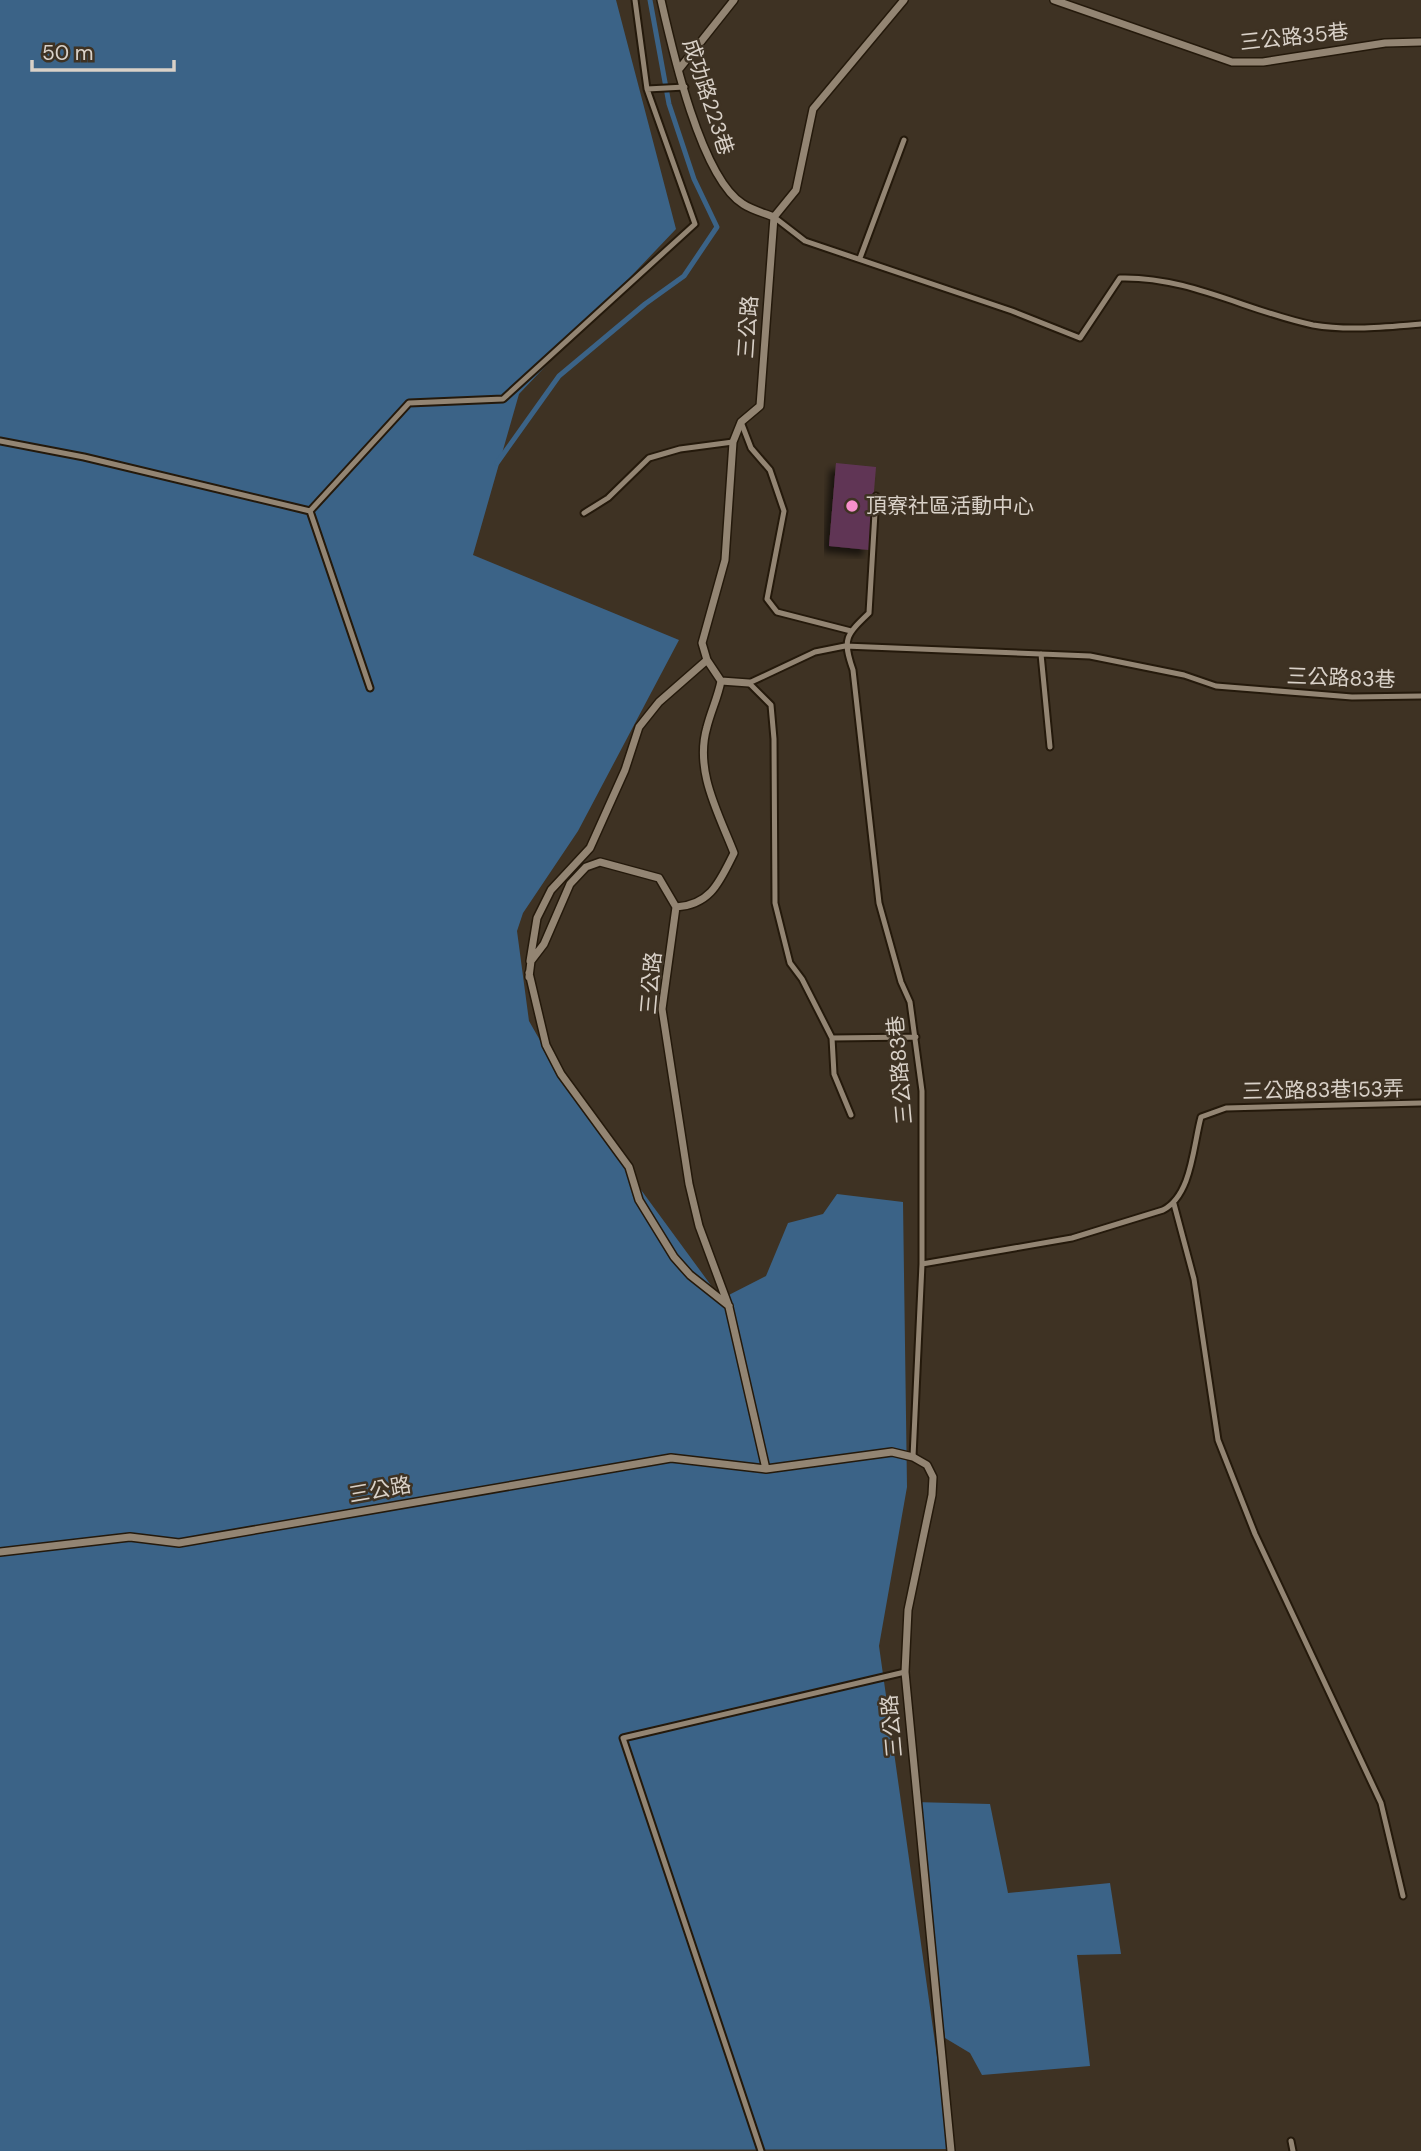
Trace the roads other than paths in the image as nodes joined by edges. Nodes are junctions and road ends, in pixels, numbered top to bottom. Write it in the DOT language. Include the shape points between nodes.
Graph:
graph roads {
  1 [pos="635,0"];
  2 [pos="661,0"];
  3 [pos="734,0"];
  4 [pos="904,0"];
  5 [pos="1054,0"];
  6 [pos="1421,42"];
  7 [pos="680,68"];
  8 [pos="685,87"];
  9 [pos="647,89"];
  10 [pos="904,140"];
  11 [pos="774,217"];
  12 [pos="860,258"];
  13 [pos="1421,324"];
  14 [pos="741,422"];
  15 [pos="0,441"];
  16 [pos="733,442"];
  17 [pos="876,496"];
  18 [pos="310,511"];
  19 [pos="584,513"];
  20 [pos="850,631"];
  21 [pos="845,646"];
  22 [pos="1041,654"];
  23 [pos="707,660"];
  24 [pos="721,681"];
  25 [pos="749,683"];
  26 [pos="370,688"];
  27 [pos="1421,696"];
  28 [pos="1050,747"];
  29 [pos="676,907"];
  30 [pos="529,977"];
  31 [pos="916,1037"];
  32 [pos="832,1038"];
  33 [pos="1421,1103"];
  34 [pos="851,1115"];
  35 [pos="1174,1205"];
  36 [pos="922,1264"];
  37 [pos="729,1307"];
  38 [pos="914,1457"];
  39 [pos="766,1469"];
  40 [pos="0,1552"];
  41 [pos="905,1672"];
  42 [pos="1403,1896"];
  43 [pos="1291,2141"];
  44 [pos="761,2151"];
  45 [pos="951,2151"];
  46 [pos="1293,2151"];
  1 -- 9 [label="lane"];
  2 -- 7 [label="street, 成功路223巷"];
  3 -- 7 [label="street"];
  4 -- 11 [label="street" via="813,109 796,190"];
  5 -- 6 [label="street, 三公路35巷" via="1232,62"];
  7 -- 8 [label="street, 成功路223巷"];
  8 -- 9 [label="lane"];
  8 -- 11 [label="street, 成功路223巷" via="712,168 742,204"];
  9 -- 18 [label="lane" via="695,224 503,399 409,403"];
  10 -- 12 [label="lane"];
  11 -- 12 [label="lane" via="805,241"];
  11 -- 14 [label="street, 三公路" via="760,406"];
  12 -- 13 [label="lane" via="1080,338 1120,278 1142,278 1231,298 1314,325"];
  14 -- 16 [label="street, 三公路"];
  14 -- 20 [label="lane" via="751,448 770,470 784,511 767,599 777,612"];
  15 -- 18 [label="lane"];
  16 -- 19 [label="lane" via="649,458 608,498"];
  16 -- 23 [label="street, 三公路" via="725,561 702,643"];
  17 -- 20 [label="lane" via="869,613"];
  18 -- 26 [label="lane"];
  20 -- 21 [label="lane"];
  21 -- 22 [label="lane, 三公路83巷"];
  21 -- 25 [label="lane, 三公路83巷" via="815,652"];
  21 -- 31 [label="lane, 三公路83巷" via="853,670 879,903 910,1002"];
  22 -- 27 [label="lane, 三公路83巷" via="1090,656 1216,686 1352,697"];
  22 -- 28 [label="lane"];
  23 -- 24 [label="street"];
  23 -- 30 [label="street" via="659,702 639,727 590,848 551,890 537,918"];
  24 -- 25 [label="street"];
  24 -- 29 [label="street" via="704,747 709,795 734,853 715,889 693,906"];
  25 -- 32 [label="lane" via="771,705 775,903 790,963"];
  29 -- 30 [label="street" via="651,873 593,863 570,884 544,944 531,961"];
  29 -- 37 [label="street, 三公路" via="662,1009 699,1226"];
  30 -- 37 [label="street" via="546,1045 561,1074 629,1167 639,1200 659,1236 690,1275"];
  31 -- 32 [label="lane"];
  31 -- 36 [label="lane, 三公路83巷" via="922,1091"];
  32 -- 34 [label="lane" via="834,1074"];
  33 -- 35 [label="lane, 三公路83巷153弄" via="1226,1108 1201,1117 1183,1190"];
  35 -- 36 [label="lane" via="1072,1238"];
  35 -- 42 [label="lane" via="1194,1279 1218,1440 1255,1534 1381,1803"];
  36 -- 38 [label="lane, 三公路83巷"];
  37 -- 39 [label="street, 三公路"];
  38 -- 39 [label="street, 三公路" via="892,1452 860,1454"];
  38 -- 41 [label="street, 三公路" via="927,1465 933,1477 908,1610"];
  39 -- 40 [label="street, 三公路" via="671,1458 178,1543 130,1536"];
  41 -- 44 [label="lane" via="623,1738"];
  41 -- 45 [label="street, 三公路"];
  43 -- 46 [label="lane"];
}
